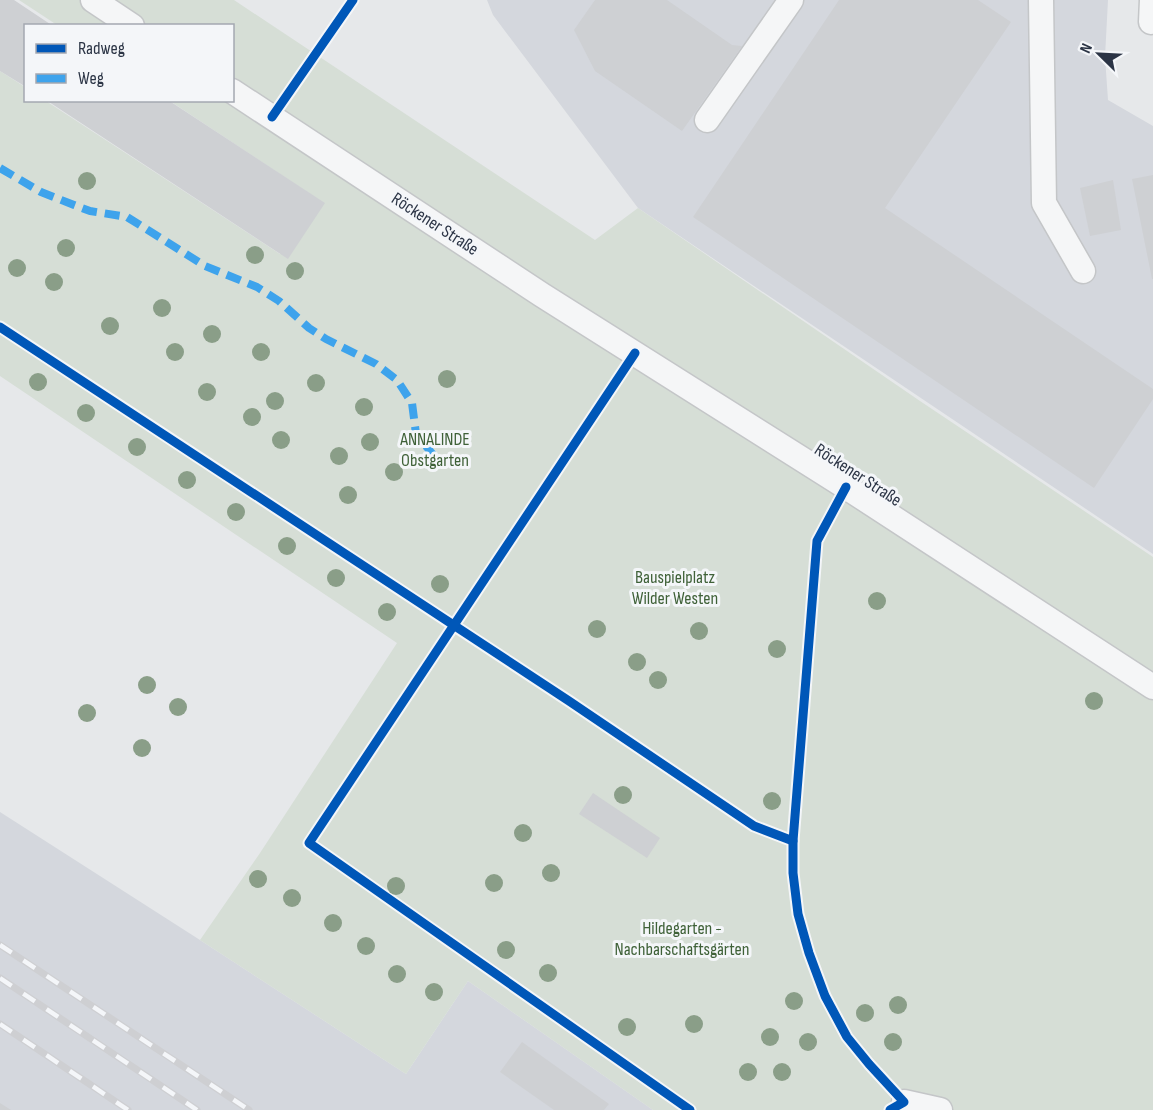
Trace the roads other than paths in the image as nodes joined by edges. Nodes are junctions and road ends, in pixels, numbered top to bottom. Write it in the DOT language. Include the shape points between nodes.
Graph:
graph roads {
  1 [pos="93,0"];
  2 [pos="790,0"];
  3 [pos="1041,0"];
  4 [pos="129,24"];
  5 [pos="234,92"];
  6 [pos="707,120"];
  7 [pos="1083,270"];
  8 [pos="1153,687"];
  9 [pos="911,1110"];
  10 [pos="940,1110"];
  1 -- 4 [label="lane"];
  2 -- 6 [label="lane"];
  3 -- 7 [label="lane" via="1044,203"];
  5 -- 8 [label="lane, Röckener Straße"];
  9 -- 10 [label="lane" via="904,1102"];
}
